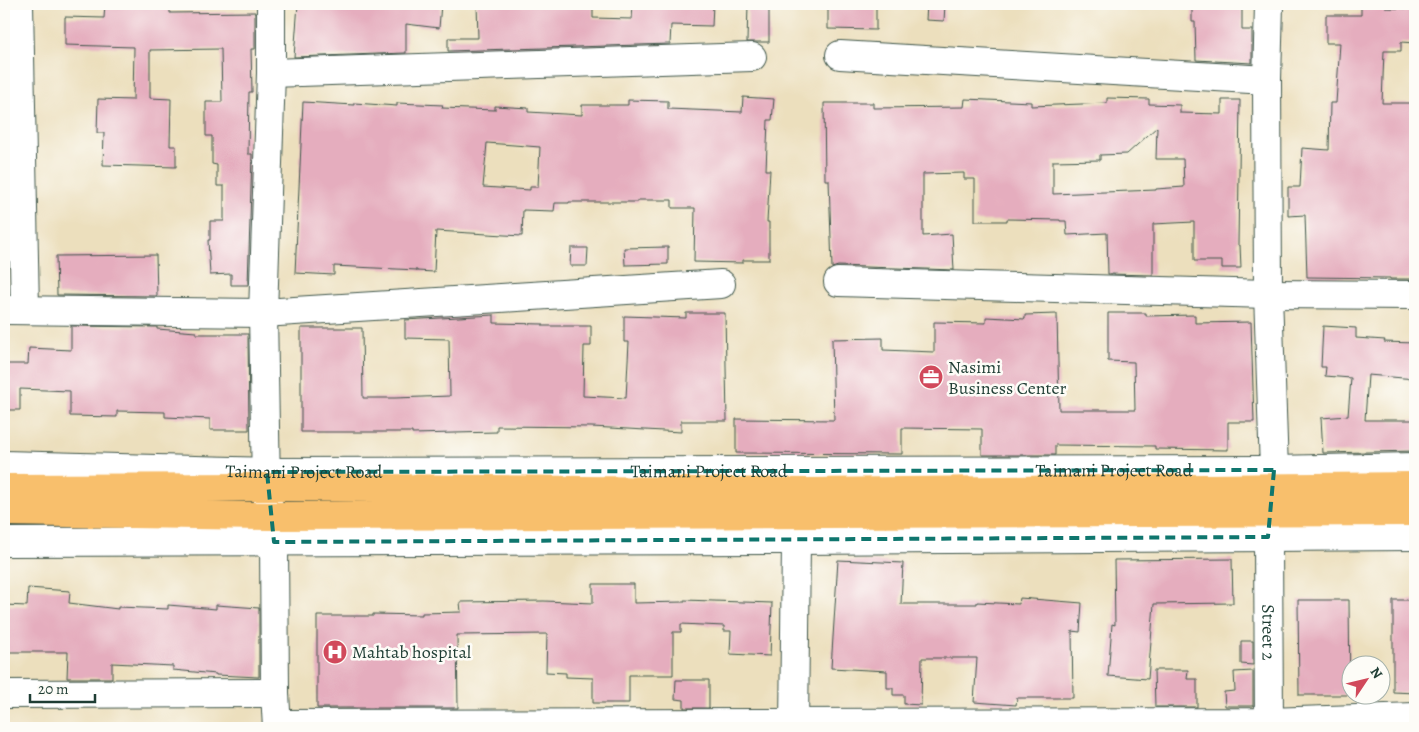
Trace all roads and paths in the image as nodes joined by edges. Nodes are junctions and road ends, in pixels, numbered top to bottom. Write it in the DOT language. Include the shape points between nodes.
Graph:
graph roads {
  1 [pos="19,4"];
  2 [pos="271,4"];
  3 [pos="1269,4"];
  4 [pos="840,55"];
  5 [pos="752,57"];
  6 [pos="271,73"];
  7 [pos="1266,80"];
  8 [pos="838,282"];
  9 [pos="722,284"];
  10 [pos="1268,294"];
  11 [pos="1415,295"];
  12 [pos="14,310"];
  13 [pos="263,313"];
  14 [pos="4,465"];
  15 [pos="1415,467"];
  16 [pos="266,480"];
  17 [pos="1415,486"];
  18 [pos="4,488"];
  19 [pos="1272,502"];
  20 [pos="4,512"];
  21 [pos="1415,512"];
  22 [pos="270,516"];
  23 [pos="1415,536"];
  24 [pos="796,540"];
  25 [pos="4,542"];
  26 [pos="274,542"];
  27 [pos="275,693"];
  28 [pos="4,694"];
  29 [pos="1415,717"];
  30 [pos="1269,725"];
  31 [pos="277,726"];
  32 [pos="794,726"];
  1 -- 12 [label="street"];
  2 -- 6 [label="street"];
  3 -- 7 [label="street, Street 2"];
  4 -- 7 [label="street"];
  5 -- 6 [label="street"];
  6 -- 13 [label="street"];
  7 -- 10 [label="street, Street 2"];
  8 -- 10 [label="street"];
  9 -- 13 [label="street"];
  10 -- 11 [label="street"];
  10 -- 19 [label="street, Street 2"];
  12 -- 13 [label="street"];
  13 -- 16 [label="street"];
  14 -- 16 [label="street, Taimani Project Road"];
  15 -- 19 [label="street, Taimani Project Road"];
  16 -- 18 [label="main road, Taimani Project Road"];
  16 -- 19 [label="main road, Taimani Project Road"];
  16 -- 22 [label="street"];
  17 -- 19 [label="main road, Taimani Project Road"];
  19 -- 21 [label="main road, Taimani Project Road"];
  19 -- 22 [label="main road, Taimani Project Road"];
  19 -- 23 [label="street, Taimani Project Road"];
  19 -- 24 [label="street, Taimani Project Road"];
  19 -- 30 [label="street, Street 2"];
  20 -- 22 [label="main road, Taimani Project Road"];
  22 -- 26 [label="street"];
  24 -- 26 [label="street, Taimani Project Road"];
  24 -- 32 [label="street"];
  25 -- 26 [label="street, Taimani Project Road"];
  26 -- 27 [label="street"];
  27 -- 28 [label="street"];
  27 -- 31 [label="street"];
  29 -- 30 [label="street"];
  30 -- 32 [label="street"];
  31 -- 32 [label="street"];
}
